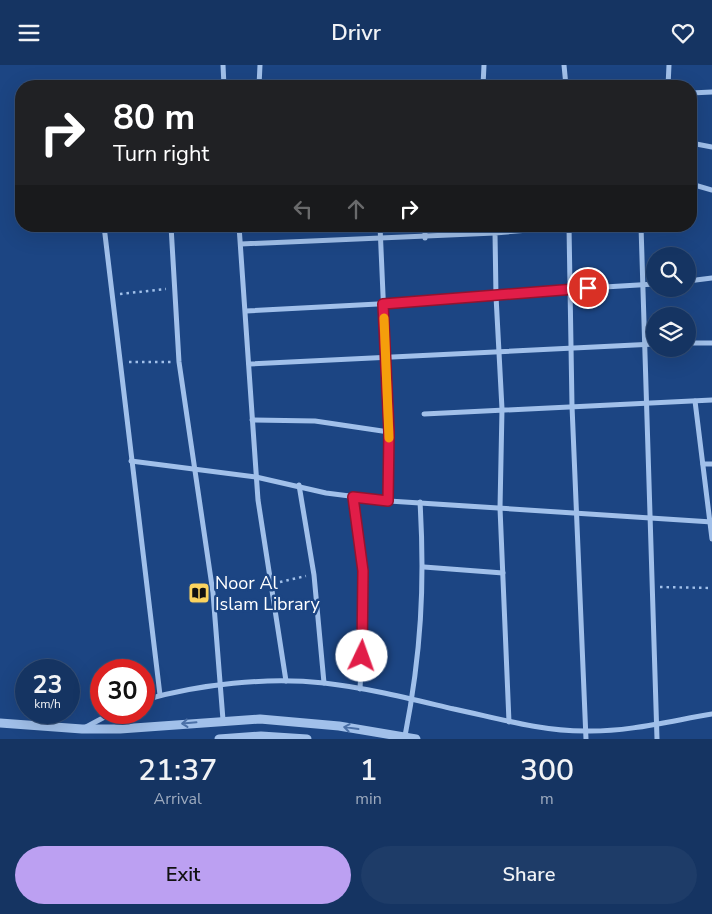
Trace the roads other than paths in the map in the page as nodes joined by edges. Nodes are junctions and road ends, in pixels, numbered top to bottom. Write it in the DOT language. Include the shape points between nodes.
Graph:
graph roads {
  1 [pos="223,65"];
  2 [pos="260,65"];
  3 [pos="484,65"];
  4 [pos="564,65"];
  5 [pos="669,65"];
  6 [pos="224,80"];
  7 [pos="259,80"];
  8 [pos="483,80"];
  9 [pos="565,80"];
  10 [pos="668,80"];
  11 [pos="712,92"];
  12 [pos="697,93"];
  13 [pos="697,144"];
  14 [pos="712,147"];
  15 [pos="697,186"];
  16 [pos="712,190"];
  17 [pos="105,232"];
  18 [pos="171,232"];
  19 [pos="240,232"];
  20 [pos="380,232"];
  21 [pos="425,232"];
  22 [pos="506,232"];
  23 [pos="569,232"];
  24 [pos="641,232"];
  25 [pos="495,233"];
  26 [pos="425,238"];
  27 [pos="380,239"];
  28 [pos="241,244"];
  29 [pos="712,278"];
  30 [pos="696,280"];
  31 [pos="641,285"];
  32 [pos="646,285"];
  33 [pos="571,288"];
  34 [pos="496,296"];
  35 [pos="383,304"];
  36 [pos="246,311"];
  37 [pos="696,343"];
  38 [pos="712,343"];
  39 [pos="644,344"];
  40 [pos="572,349"];
  41 [pos="498,352"];
  42 [pos="386,358"];
  43 [pos="249,364"];
  44 [pos="712,400"];
  45 [pos="695,401"];
  46 [pos="646,402"];
  47 [pos="572,406"];
  48 [pos="502,409"];
  49 [pos="424,414"];
  50 [pos="252,420"];
  51 [pos="389,432"];
  52 [pos="131,461"];
  53 [pos="703,464"];
  54 [pos="712,464"];
  55 [pos="193,468"];
  56 [pos="256,477"];
  57 [pos="299,485"];
  58 [pos="353,497"];
  59 [pos="388,501"];
  60 [pos="420,502"];
  61 [pos="500,509"];
  62 [pos="578,513"];
  63 [pos="651,517"];
  64 [pos="711,522"];
  65 [pos="712,539"];
  66 [pos="424,567"];
  67 [pos="503,573"];
  68 [pos="286,681"];
  69 [pos="324,683"];
  70 [pos="220,686"];
  71 [pos="360,689"];
  72 [pos="160,695"];
  73 [pos="155,697"];
  74 [pos="412,700"];
  75 [pos="712,714"];
  76 [pos="223,720"];
  77 [pos="509,721"];
  78 [pos="0,723"];
  79 [pos="91,724"];
  80 [pos="656,725"];
  81 [pos="82,729"];
  82 [pos="584,731"];
  83 [pos="405,736"];
  84 [pos="287,738"];
  85 [pos="218,739"];
  86 [pos="307,739"];
  87 [pos="416,739"];
  88 [pos="586,739"];
  89 [pos="657,739"];
  1 -- 6 [label="street"];
  2 -- 7 [label="street"];
  3 -- 8 [label="street"];
  4 -- 9 [label="street"];
  5 -- 10 [label="street"];
  11 -- 12 [label="street"];
  13 -- 14 [label="street"];
  15 -- 16 [label="street"];
  17 -- 52 [label="street"];
  18 -- 55 [label="street" via="179,362"];
  19 -- 28 [label="street"];
  20 -- 27 [label="street"];
  21 -- 26 [label="street"];
  22 -- 25 [label="street"];
  23 -- 33 [label="street"];
  24 -- 31 [label="street"];
  25 -- 26 [label="street"];
  25 -- 34 [label="street"];
  26 -- 27 [label="street"];
  27 -- 28 [label="street"];
  27 -- 35 [label="street"];
  28 -- 36 [label="street"];
  29 -- 30 [label="street"];
  31 -- 32 [label="street"];
  31 -- 33 [label="street"];
  31 -- 39 [label="street"];
  33 -- 34 [label="street"];
  33 -- 40 [label="street"];
  34 -- 35 [label="street"];
  34 -- 41 [label="street"];
  35 -- 36 [label="street"];
  35 -- 42 [label="street"];
  36 -- 43 [label="street"];
  37 -- 38 [label="street"];
  39 -- 40 [label="street"];
  39 -- 46 [label="street"];
  40 -- 41 [label="street"];
  40 -- 47 [label="street"];
  41 -- 42 [label="street"];
  41 -- 48 [label="street"];
  42 -- 43 [label="street"];
  42 -- 51 [label="street"];
  43 -- 50 [label="street"];
  44 -- 45 [label="street"];
  45 -- 46 [label="street"];
  45 -- 53 [label="street"];
  46 -- 47 [label="street"];
  46 -- 63 [label="street"];
  47 -- 48 [label="street"];
  47 -- 62 [label="street"];
  48 -- 49 [label="street"];
  48 -- 61 [label="street"];
  50 -- 51 [label="street" via="315,421"];
  50 -- 56 [label="street"];
  51 -- 59 [label="street"];
  52 -- 55 [label="street"];
  52 -- 72 [label="street"];
  53 -- 54 [label="street"];
  53 -- 64 [label="street"];
  55 -- 56 [label="street"];
  55 -- 70 [label="street" via="213,593"];
  56 -- 57 [label="street"];
  56 -- 68 [label="street"];
  57 -- 58 [label="street"];
  57 -- 69 [label="street" via="314,575"];
  58 -- 59 [label="street"];
  58 -- 71 [label="street" via="364,598"];
  59 -- 60 [label="street"];
  60 -- 61 [label="street"];
  60 -- 66 [label="street"];
  61 -- 62 [label="street"];
  61 -- 67 [label="street"];
  62 -- 63 [label="street"];
  62 -- 82 [label="street"];
  63 -- 64 [label="street"];
  63 -- 80 [label="street"];
  64 -- 65 [label="street"];
  66 -- 67 [label="street"];
  66 -- 74 [label="street"];
  67 -- 77 [label="street"];
  68 -- 69 [label="street"];
  68 -- 70 [label="street"];
  69 -- 71 [label="street"];
  70 -- 72 [label="street"];
  70 -- 76 [label="street"];
  71 -- 74 [label="street"];
  72 -- 73 [label="street"];
  74 -- 77 [label="street"];
  74 -- 83 [label="street"];
  75 -- 80 [label="street"];
  76 -- 81 [label="street, one-way"];
  83 -- 76 [label="street, one-way" via="299,721"];
  77 -- 82 [label="street" via="542,728"];
  78 -- 81 [label="street"];
  79 -- 81 [label="street"];
  80 -- 82 [label="street"];
  80 -- 89 [label="street"];
  82 -- 88 [label="street"];
  83 -- 87 [label="street"];
  84 -- 85 [label="street"];
  84 -- 86 [label="street"];
}
